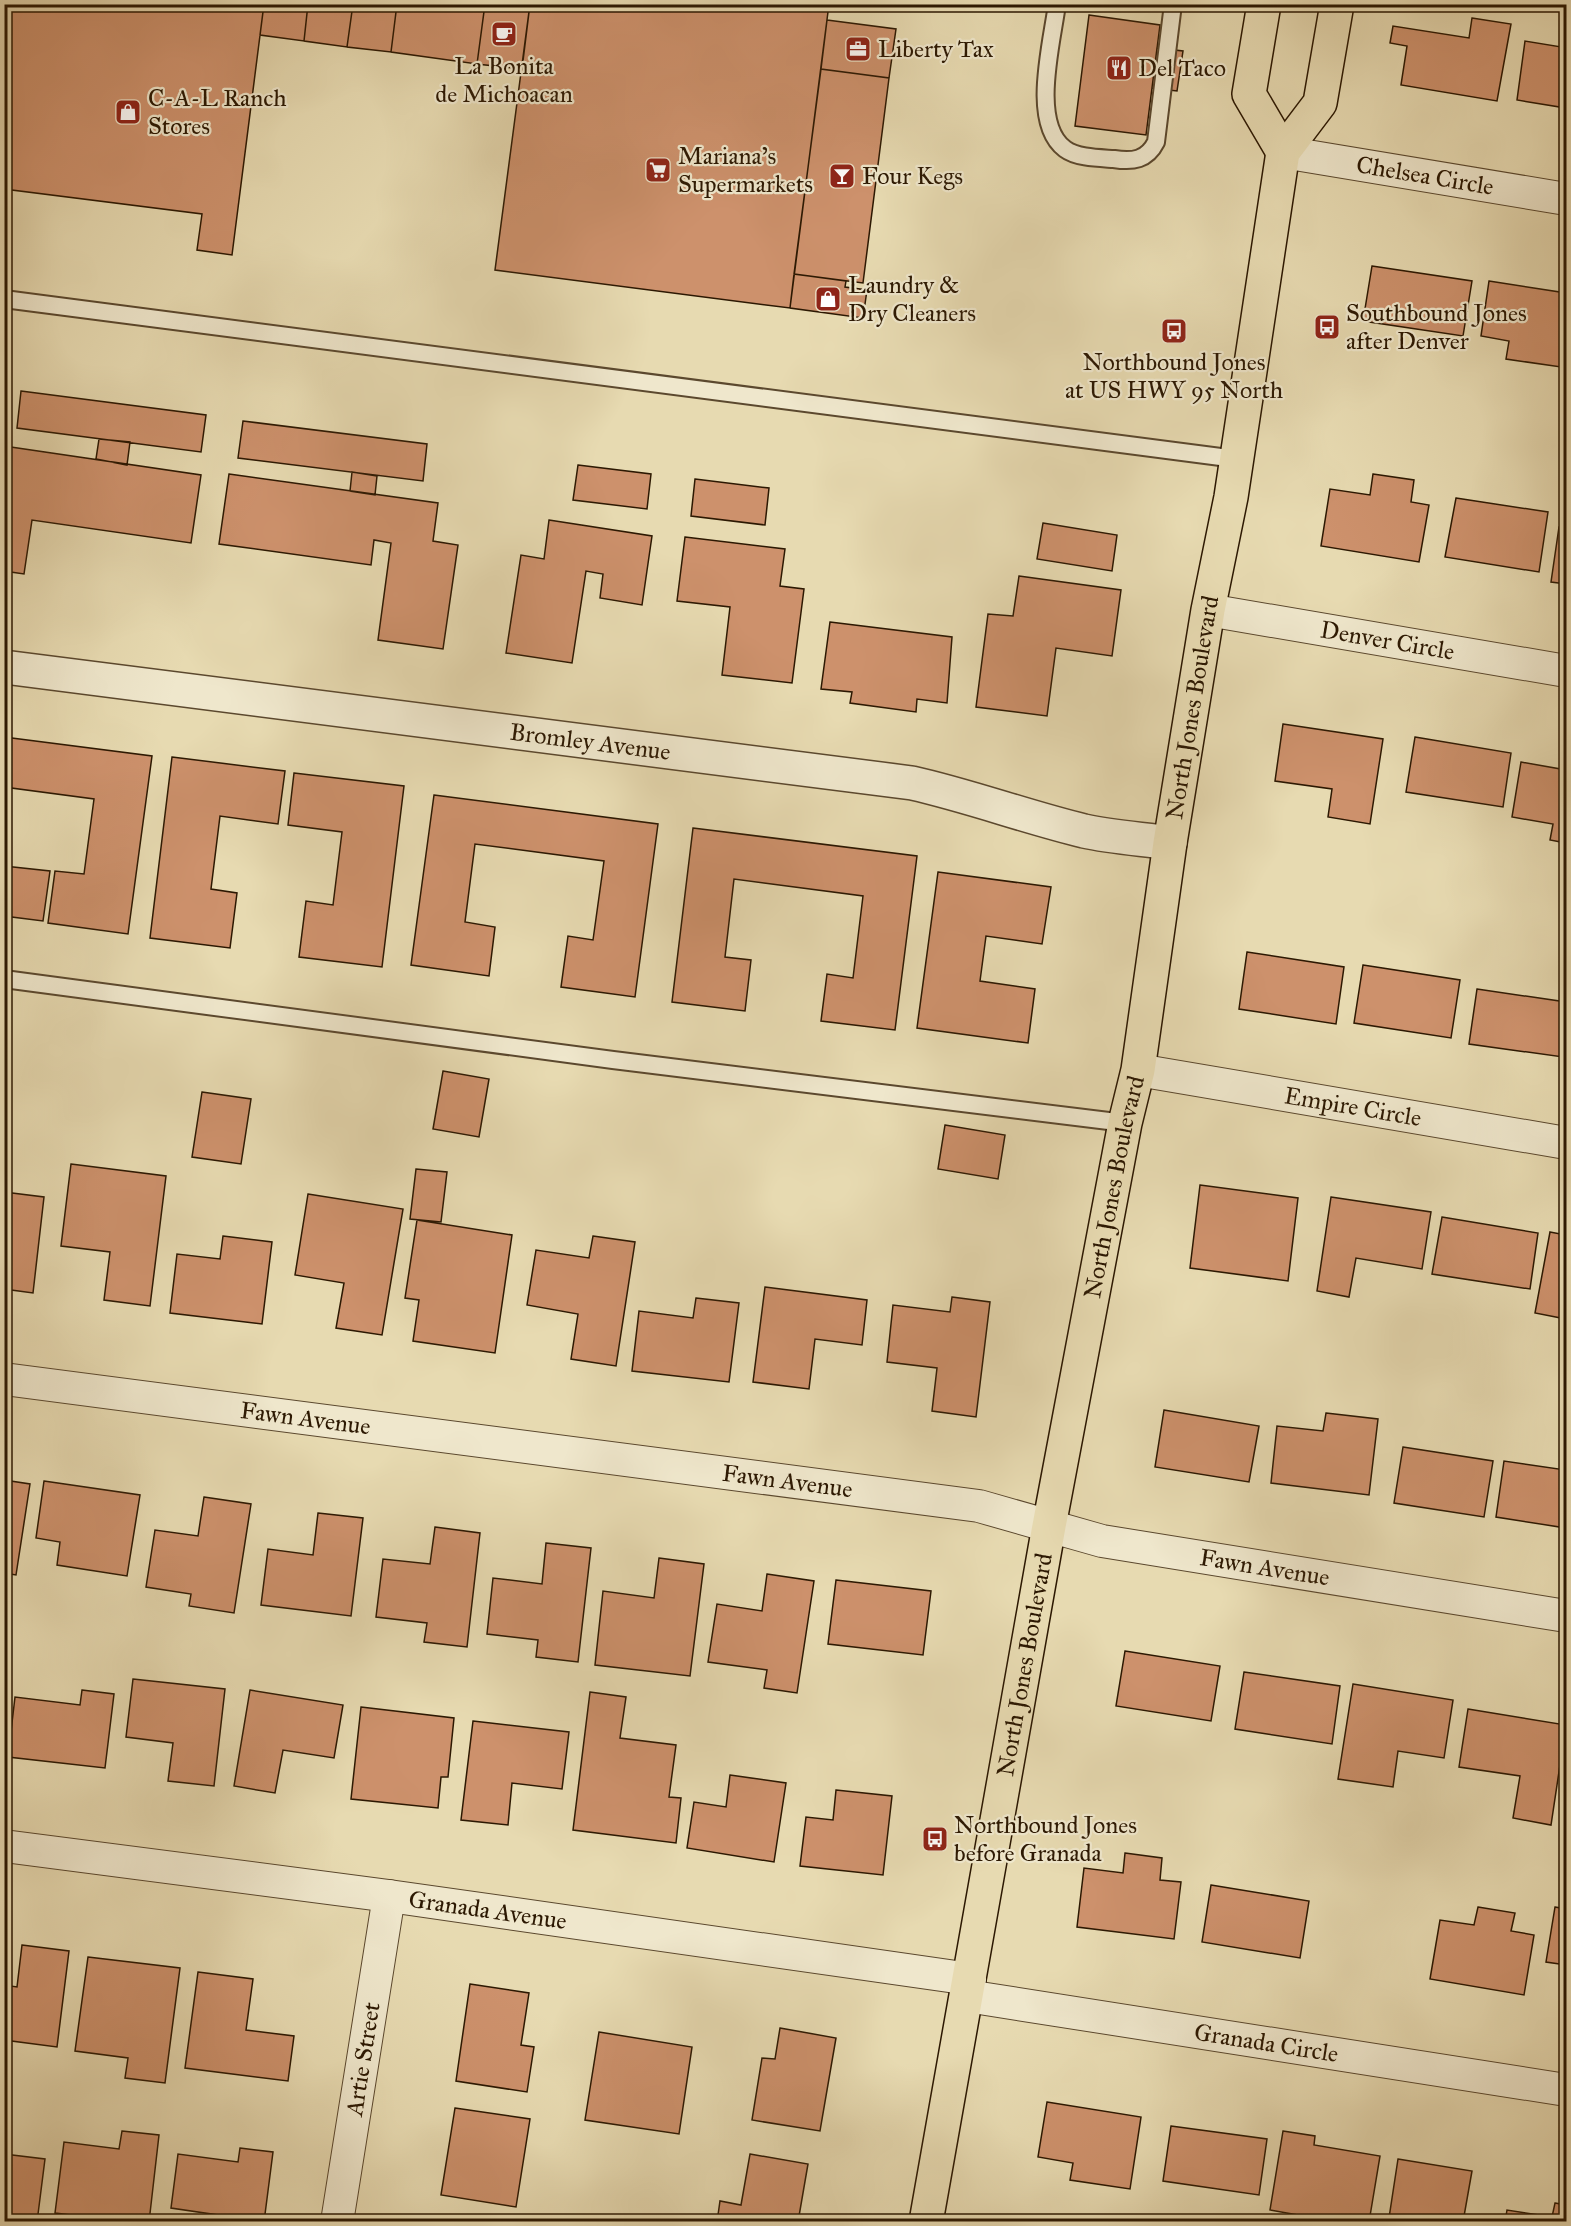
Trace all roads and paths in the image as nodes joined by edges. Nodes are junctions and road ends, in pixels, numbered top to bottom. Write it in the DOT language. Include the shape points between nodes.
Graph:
graph roads {
  1 [pos="1057,4"];
  2 [pos="1173,4"];
  3 [pos="1264,4"];
  4 [pos="1337,4"];
  5 [pos="1283,152"];
  6 [pos="1566,199"];
  7 [pos="4,299"];
  8 [pos="1236,459"];
  9 [pos="1208,609"];
  10 [pos="4,667"];
  11 [pos="1566,671"];
  12 [pos="1170,843"];
  13 [pos="4,979"];
  14 [pos="1138,1070"];
  15 [pos="1125,1123"];
  16 [pos="1566,1143"];
  17 [pos="4,1379"];
  18 [pos="1049,1526"];
  19 [pos="1566,1616"];
  20 [pos="4,1846"];
  21 [pos="389,1896"];
  22 [pos="969,1987"];
  23 [pos="1566,2090"];
  24 [pos="337,2222"];
  25 [pos="926,2222"];
  1 -- 2 [label="lane" via="1046,104 1053,137 1066,150 1081,155 1126,161 1150,153 1156,142"];
  3 -- 5 [label="main road" via="1249,94"];
  4 -- 5 [label="main road, North Jones Boulevard" via="1320,103"];
  5 -- 6 [label="street, Chelsea Circle"];
  5 -- 8 [label="main road, North Jones Boulevard"];
  7 -- 8 [label="lane"];
  8 -- 9 [label="main road, North Jones Boulevard"];
  9 -- 11 [label="street, Denver Circle"];
  9 -- 12 [label="main road, North Jones Boulevard"];
  10 -- 12 [label="street, Bromley Avenue" via="912,783 1087,832"];
  12 -- 14 [label="main road, North Jones Boulevard"];
  13 -- 15 [label="lane" via="602,1059"];
  14 -- 15 [label="main road, North Jones Boulevard"];
  14 -- 16 [label="street, Empire Circle"];
  15 -- 18 [label="main road, North Jones Boulevard"];
  17 -- 18 [label="street, Fawn Avenue" via="979,1506"];
  18 -- 19 [label="street, Fawn Avenue" via="1102,1541"];
  18 -- 22 [label="main road, North Jones Boulevard"];
  20 -- 21 [label="street, Granada Avenue"];
  21 -- 22 [label="street, Granada Avenue"];
  21 -- 24 [label="street, Artie Street"];
  22 -- 23 [label="street, Granada Circle"];
  22 -- 25 [label="main road, North Jones Boulevard"];
}
